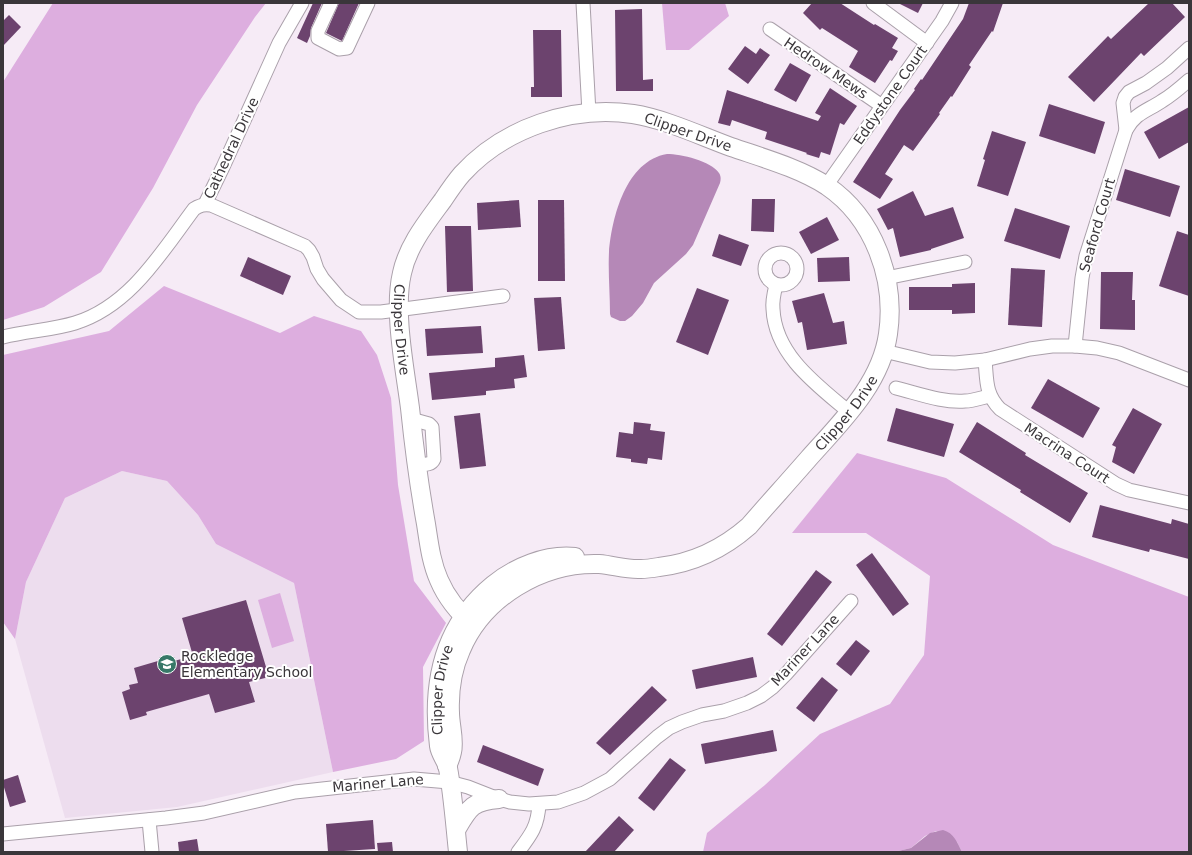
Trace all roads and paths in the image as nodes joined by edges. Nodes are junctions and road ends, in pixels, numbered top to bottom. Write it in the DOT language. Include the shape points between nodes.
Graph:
graph roads {
  1 [pos="302,3"];
  2 [pos="331,3"];
  3 [pos="368,3"];
  4 [pos="582,3"];
  5 [pos="873,3"];
  6 [pos="952,3"];
  7 [pos="770,29"];
  8 [pos="927,43"];
  9 [pos="1189,48"];
  10 [pos="1189,80"];
  11 [pos="882,106"];
  12 [pos="589,113"];
  13 [pos="1126,130"];
  14 [pos="826,186"];
  15 [pos="205,204"];
  16 [pos="966,262"];
  17 [pos="886,278"];
  18 [pos="776,285"];
  19 [pos="503,296"];
  20 [pos="399,310"];
  21 [pos="3,337"];
  22 [pos="1075,346"];
  23 [pos="884,351"];
  24 [pos="985,360"];
  25 [pos="1189,380"];
  26 [pos="896,388"];
  27 [pos="989,396"];
  28 [pos="849,412"];
  29 [pos="1189,503"];
  30 [pos="851,601"];
  31 [pos="468,622"];
  32 [pos="448,774"];
  33 [pos="499,799"];
  34 [pos="539,804"];
  35 [pos="149,820"];
  36 [pos="456,830"];
  37 [pos="3,834"];
  38 [pos="152,852"];
  39 [pos="458,852"];
  40 [pos="518,852"];
  1 -- 15 [label="street, Cathedral Drive" via="279,43"];
  2 -- 3 [label="street" via="318,31 318,38 339,49 347,48"];
  4 -- 12 [label="street"];
  5 -- 8 [label="street"];
  6 -- 8 [label="street, Eddystone Court"];
  7 -- 11 [label="street, Hedrow Mews"];
  8 -- 11 [label="street, Eddystone Court"];
  9 -- 13 [label="street, Seaford Court" via="1167,68 1125,97 1123,103"];
  10 -- 13 [label="street, Seaford Court" via="1162,102 1137,115"];
  11 -- 14 [label="street, Eddystone Court"];
  12 -- 14 [label="street, Clipper Drive" via="614,112 656,120 788,168"];
  12 -- 20 [label="street, Clipper Drive" via="538,124 510,136 491,148 461,175 417,236 408,255 402,274"];
  13 -- 22 [label="street, Seaford Court" via="1086,256"];
  14 -- 17 [label="street, Clipper Drive" via="848,204 862,220 881,258"];
  15 -- 20 [label="street, Cathedral Drive" via="305,246 313,256 323,279 341,300 359,312"];
  15 -- 21 [label="street" via="194,209 140,280 117,301 76,323"];
  16 -- 17 [label="street"];
  17 -- 23 [label="street, Clipper Drive" via="890,315"];
  18 -- 28 [label="street" via="773,309 782,342 805,375"];
  19 -- 20 [label="street, Cathedral Drive"];
  20 -- 31 [label="street, Clipper Drive" via="416,464 433,564 447,597"];
  22 -- 24 [label="street" via="1030,349"];
  22 -- 25 [label="street" via="1119,353"];
  23 -- 24 [label="street" via="930,362"];
  23 -- 28 [label="street, Clipper Drive" via="873,378"];
  24 -- 27 [label="street"];
  26 -- 27 [label="street" via="963,402"];
  27 -- 29 [label="street, Macrina Court" via="1000,409 1116,484 1129,490"];
  28 -- 31 [label="street, Clipper Drive" via="754,520 734,538 701,556 662,567 641,569 599,564 570,567 536,577 505,593"];
  30 -- 34 [label="street, Mariner Lane" via="786,674 761,696 724,711 682,722 657,737 610,779 584,793 558,802"];
  31 -- 32 [label="street, Clipper Drive" via="453,635 445,652 437,688 439,746"];
  32 -- 33 [label="street, Mariner Lane"];
  32 -- 35 [label="street, Mariner Lane" via="295,792 204,812"];
  32 -- 36 [label="street, Clipper Drive"];
  33 -- 34 [label="street, Mariner Lane"];
  33 -- 36 [label="street" via="481,801 473,806"];
  34 -- 40 [label="street" via="536,824"];
  35 -- 37 [label="street, Mariner Lane"];
  35 -- 38 [label="street"];
  36 -- 39 [label="street, Clipper Drive"];
}
